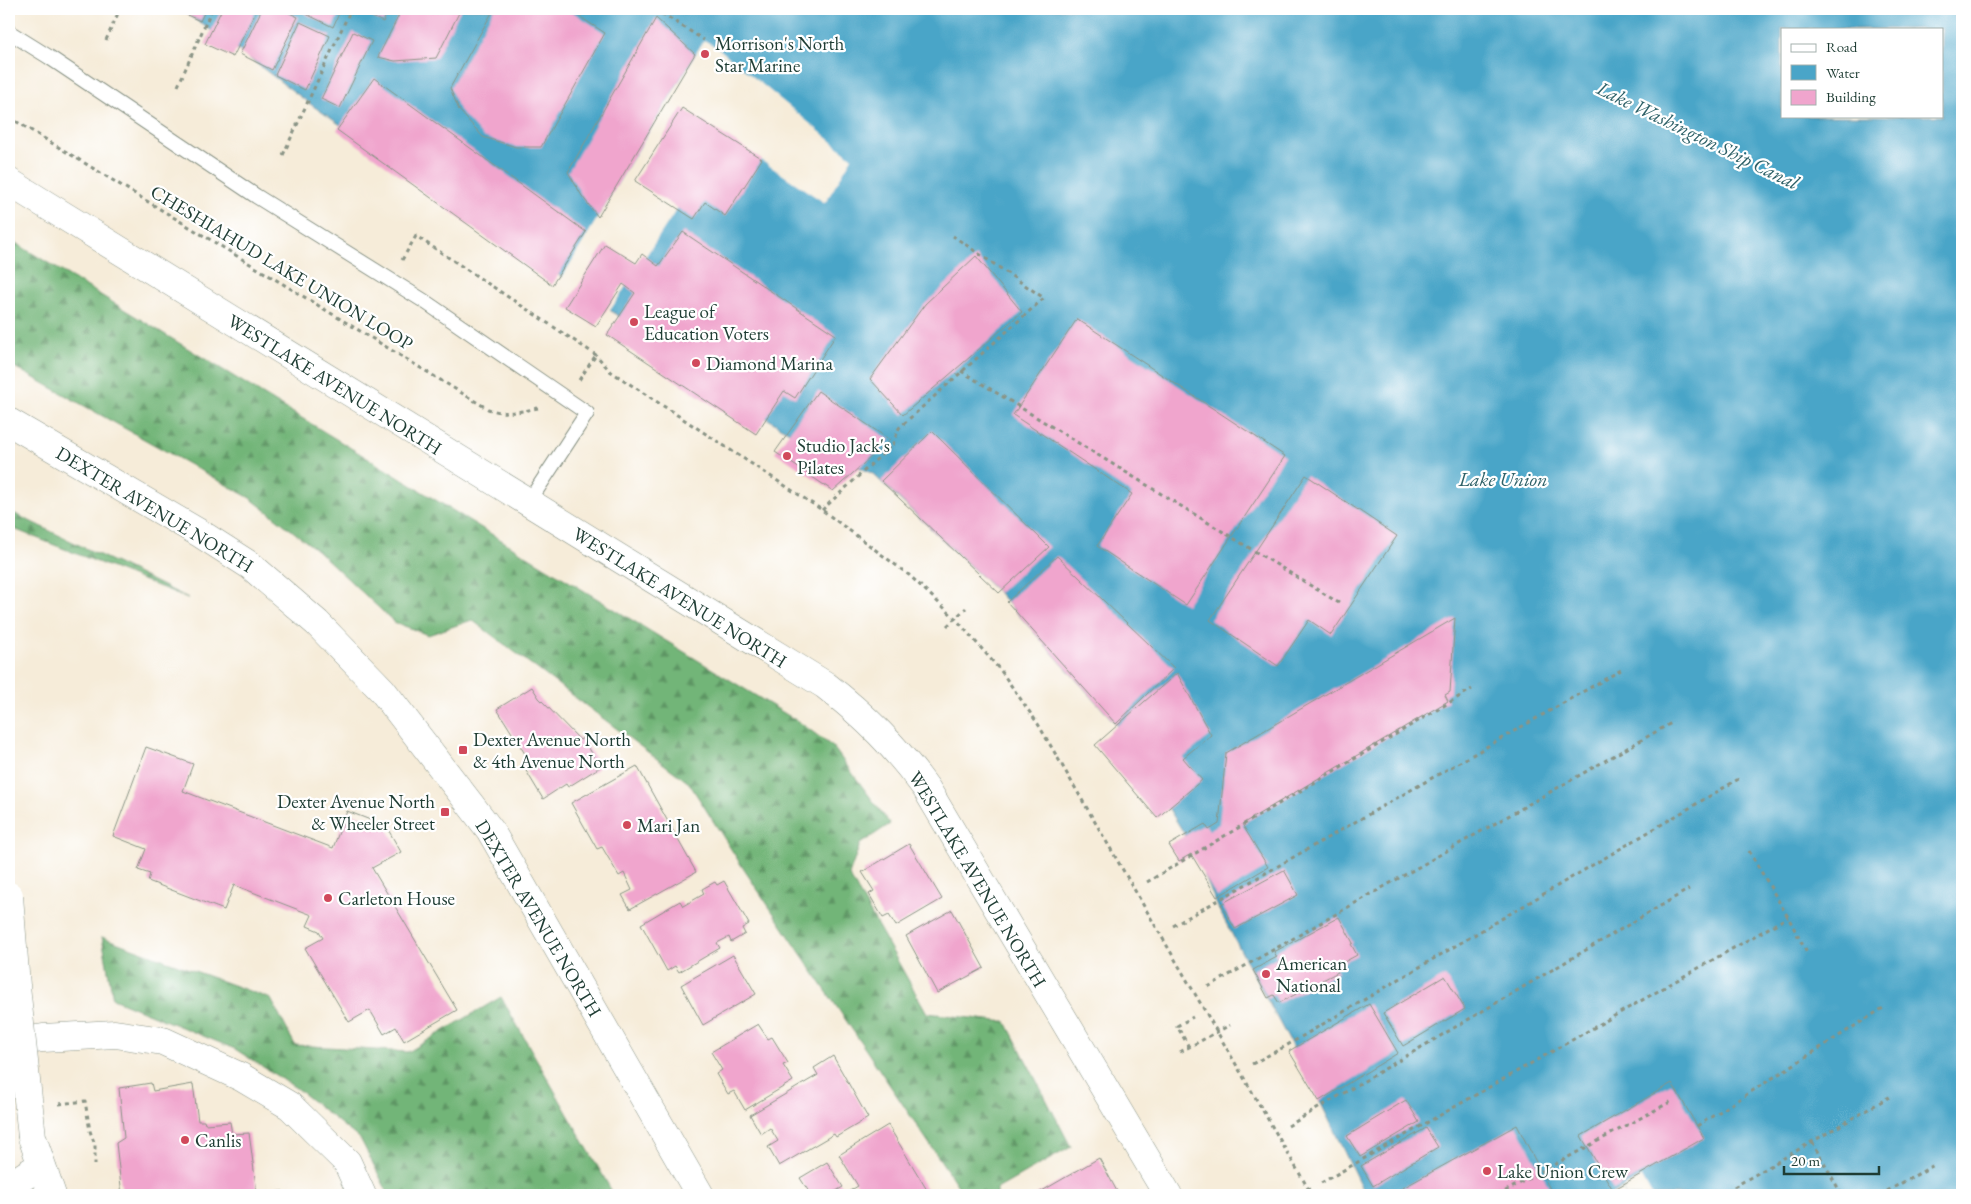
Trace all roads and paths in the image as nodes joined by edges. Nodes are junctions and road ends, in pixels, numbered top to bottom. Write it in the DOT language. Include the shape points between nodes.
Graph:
graph roads {
  1 [pos="120,9"];
  2 [pos="212,9"];
  3 [pos="351,9"];
  4 [pos="655,9"];
  5 [pos="9,32"];
  6 [pos="106,40"];
  7 [pos="704,40"];
  8 [pos="178,86"];
  9 [pos="9,118"];
  10 [pos="284,155"];
  11 [pos="9,182"];
  12 [pos="416,236"];
  13 [pos="953,236"];
  14 [pos="596,355"];
  15 [pos="961,371"];
  16 [pos="574,387"];
  17 [pos="539,408"];
  18 [pos="9,422"];
  19 [pos="528,503"];
  20 [pos="822,510"];
  21 [pos="1339,603"];
  22 [pos="966,608"];
  23 [pos="955,618"];
  24 [pos="947,626"];
  25 [pos="1621,670"];
  26 [pos="1472,689"];
  27 [pos="1673,722"];
  28 [pos="1742,777"];
  29 [pos="1749,851"];
  30 [pos="1147,882"];
  31 [pos="1690,889"];
  32 [pos="9,896"];
  33 [pos="1788,917"];
  34 [pos="1173,926"];
  35 [pos="1808,955"];
  36 [pos="1208,987"];
  37 [pos="1883,1008"];
  38 [pos="1193,1017"];
  39 [pos="1230,1025"];
  40 [pos="1218,1031"];
  41 [pos="9,1043"];
  42 [pos="1189,1047"];
  43 [pos="1180,1052"];
  44 [pos="1252,1064"];
  45 [pos="1891,1096"];
  46 [pos="1672,1101"];
  47 [pos="71,1103"];
  48 [pos="1288,1126"];
  49 [pos="1697,1126"];
  50 [pos="32,1137"];
  51 [pos="1812,1142"];
  52 [pos="95,1165"];
  53 [pos="1934,1165"];
  54 [pos="33,1183"];
  55 [pos="1321,1183"];
  56 [pos="9,1186"];
  57 [pos="52,1195"];
  58 [pos="362,1195"];
  59 [pos="700,1195"];
  60 [pos="1168,1195"];
  61 [pos="1312,1195"];
  62 [pos="1498,1195"];
  63 [pos="1720,1195"];
  64 [pos="1842,1195"];
  65 [pos="1880,1195"];
  1 -- 6 [label="path"];
  2 -- 8 [label="path"];
  3 -- 10 [label="path"];
  4 -- 7 [label="path"];
  5 -- 19 [label="lane" via="256,196 424,301 587,413"];
  9 -- 17 [label="path, CHESHIAHUD LAKE UNION LOOP" via="488,409 513,413"];
  11 -- 19 [label="main road, WESTLAKE AVENUE NORTH"];
  12 -- 14 [label="path"];
  13 -- 15 [label="path" via="1044,298"];
  14 -- 16 [label="path"];
  14 -- 20 [label="path" via="610,371"];
  15 -- 20 [label="path" via="899,428 894,444"];
  15 -- 21 [label="path"];
  18 -- 59 [label="main road, DEXTER AVENUE NORTH" via="251,566 317,623 382,690 490,830"];
  19 -- 60 [label="main road, WESTLAKE AVENUE NORTH" via="825,685 880,732 926,788"];
  20 -- 23 [label="path" via="909,575"];
  22 -- 23 [label="path"];
  23 -- 24 [label="path"];
  23 -- 40 [label="path" via="1001,671 1038,724"];
  25 -- 34 [label="path"];
  26 -- 30 [label="path"];
  27 -- 36 [label="path"];
  28 -- 44 [label="path"];
  29 -- 33 [label="path"];
  31 -- 48 [label="path"];
  32 -- 50 [label="main road, bridge"];
  33 -- 35 [label="path"];
  33 -- 55 [label="path"];
  37 -- 49 [label="path"];
  38 -- 42 [label="path" via="1177,1026"];
  39 -- 40 [label="path"];
  40 -- 42 [label="path"];
  40 -- 61 [label="path"];
  41 -- 58 [label="main road" via="115,1034 163,1041 241,1078 290,1106 348,1162"];
  42 -- 43 [label="path"];
  45 -- 51 [label="path"];
  46 -- 62 [label="path"];
  47 -- 52 [label="path" via="85,1101 95,1145"];
  50 -- 54 [label="main road"];
  50 -- 57 [label="main road"];
  51 -- 63 [label="path"];
  51 -- 64 [label="path"];
  53 -- 65 [label="path"];
  54 -- 56 [label="main road"];
}
